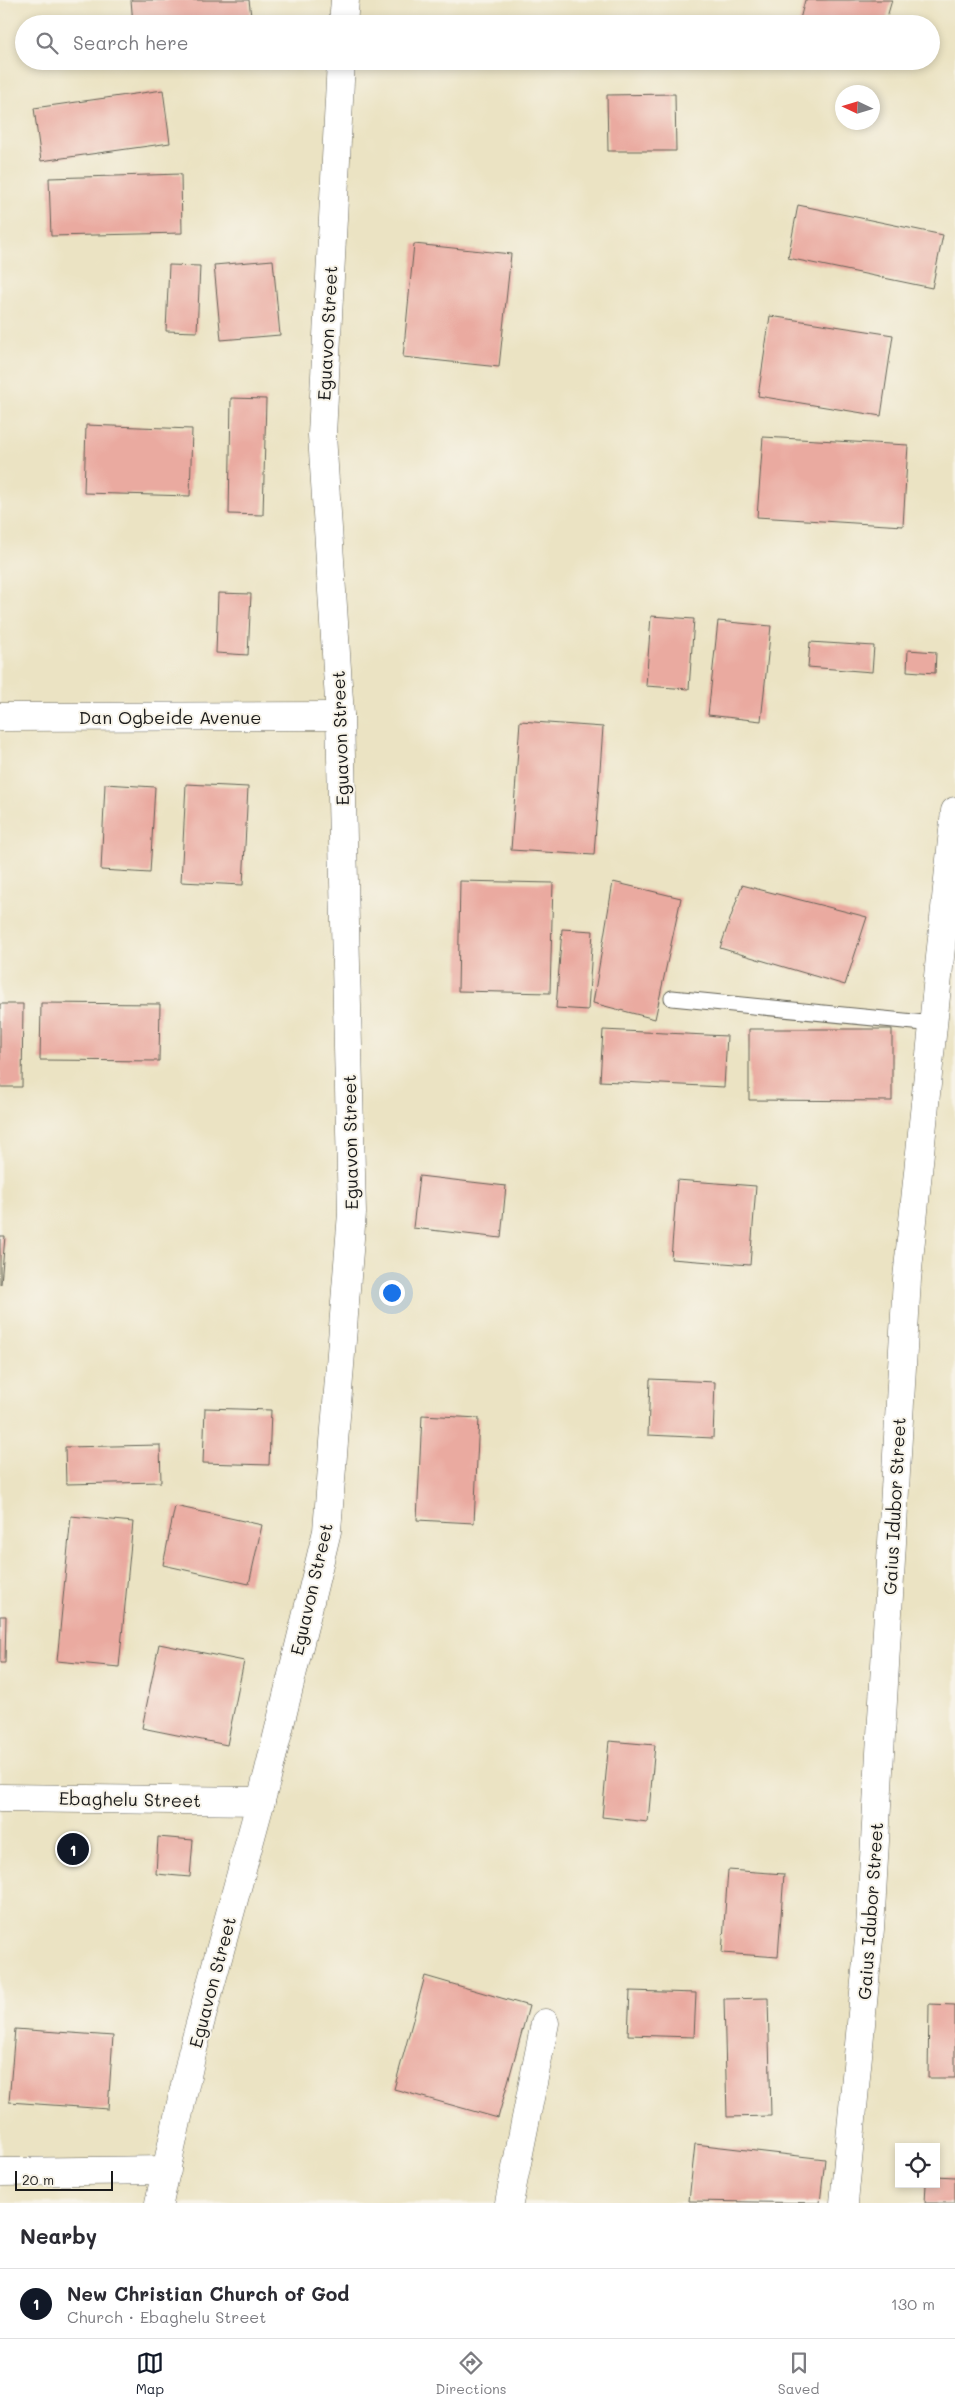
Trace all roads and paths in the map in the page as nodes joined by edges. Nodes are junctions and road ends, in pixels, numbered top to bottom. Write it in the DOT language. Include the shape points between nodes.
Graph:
graph roads {
  1 [pos="345,0"];
  2 [pos="344,15"];
  3 [pos="341,70"];
  4 [pos="340,716"];
  5 [pos="0,717"];
  6 [pos="955,810"];
  7 [pos="951,899"];
  8 [pos="672,998"];
  9 [pos="934,1024"];
  10 [pos="0,1798"];
  11 [pos="261,1801"];
  12 [pos="545,2023"];
  13 [pos="167,2170"];
  14 [pos="0,2172"];
  15 [pos="159,2203"];
  16 [pos="509,2203"];
  17 [pos="844,2203"];
  1 -- 2 [label="street"];
  3 -- 4 [label="street, Eguavon Street" via="322,435"];
  4 -- 5 [label="street, Dan Ogbeide Avenue"];
  4 -- 11 [label="street, Eguavon Street" via="352,1214 327,1531"];
  6 -- 7 [label="street, Gaius Idubor Street"];
  7 -- 9 [label="street, Gaius Idubor Street"];
  8 -- 9 [label="lane"];
  9 -- 17 [label="street, Gaius Idubor Street" via="907,1279 870,1929"];
  10 -- 11 [label="street, Ebaghelu Street"];
  11 -- 13 [label="street, Eguavon Street" via="192,2053"];
  12 -- 16 [label="street"];
  13 -- 14 [label="street"];
  13 -- 15 [label="street, Eguavon Street"];
}
